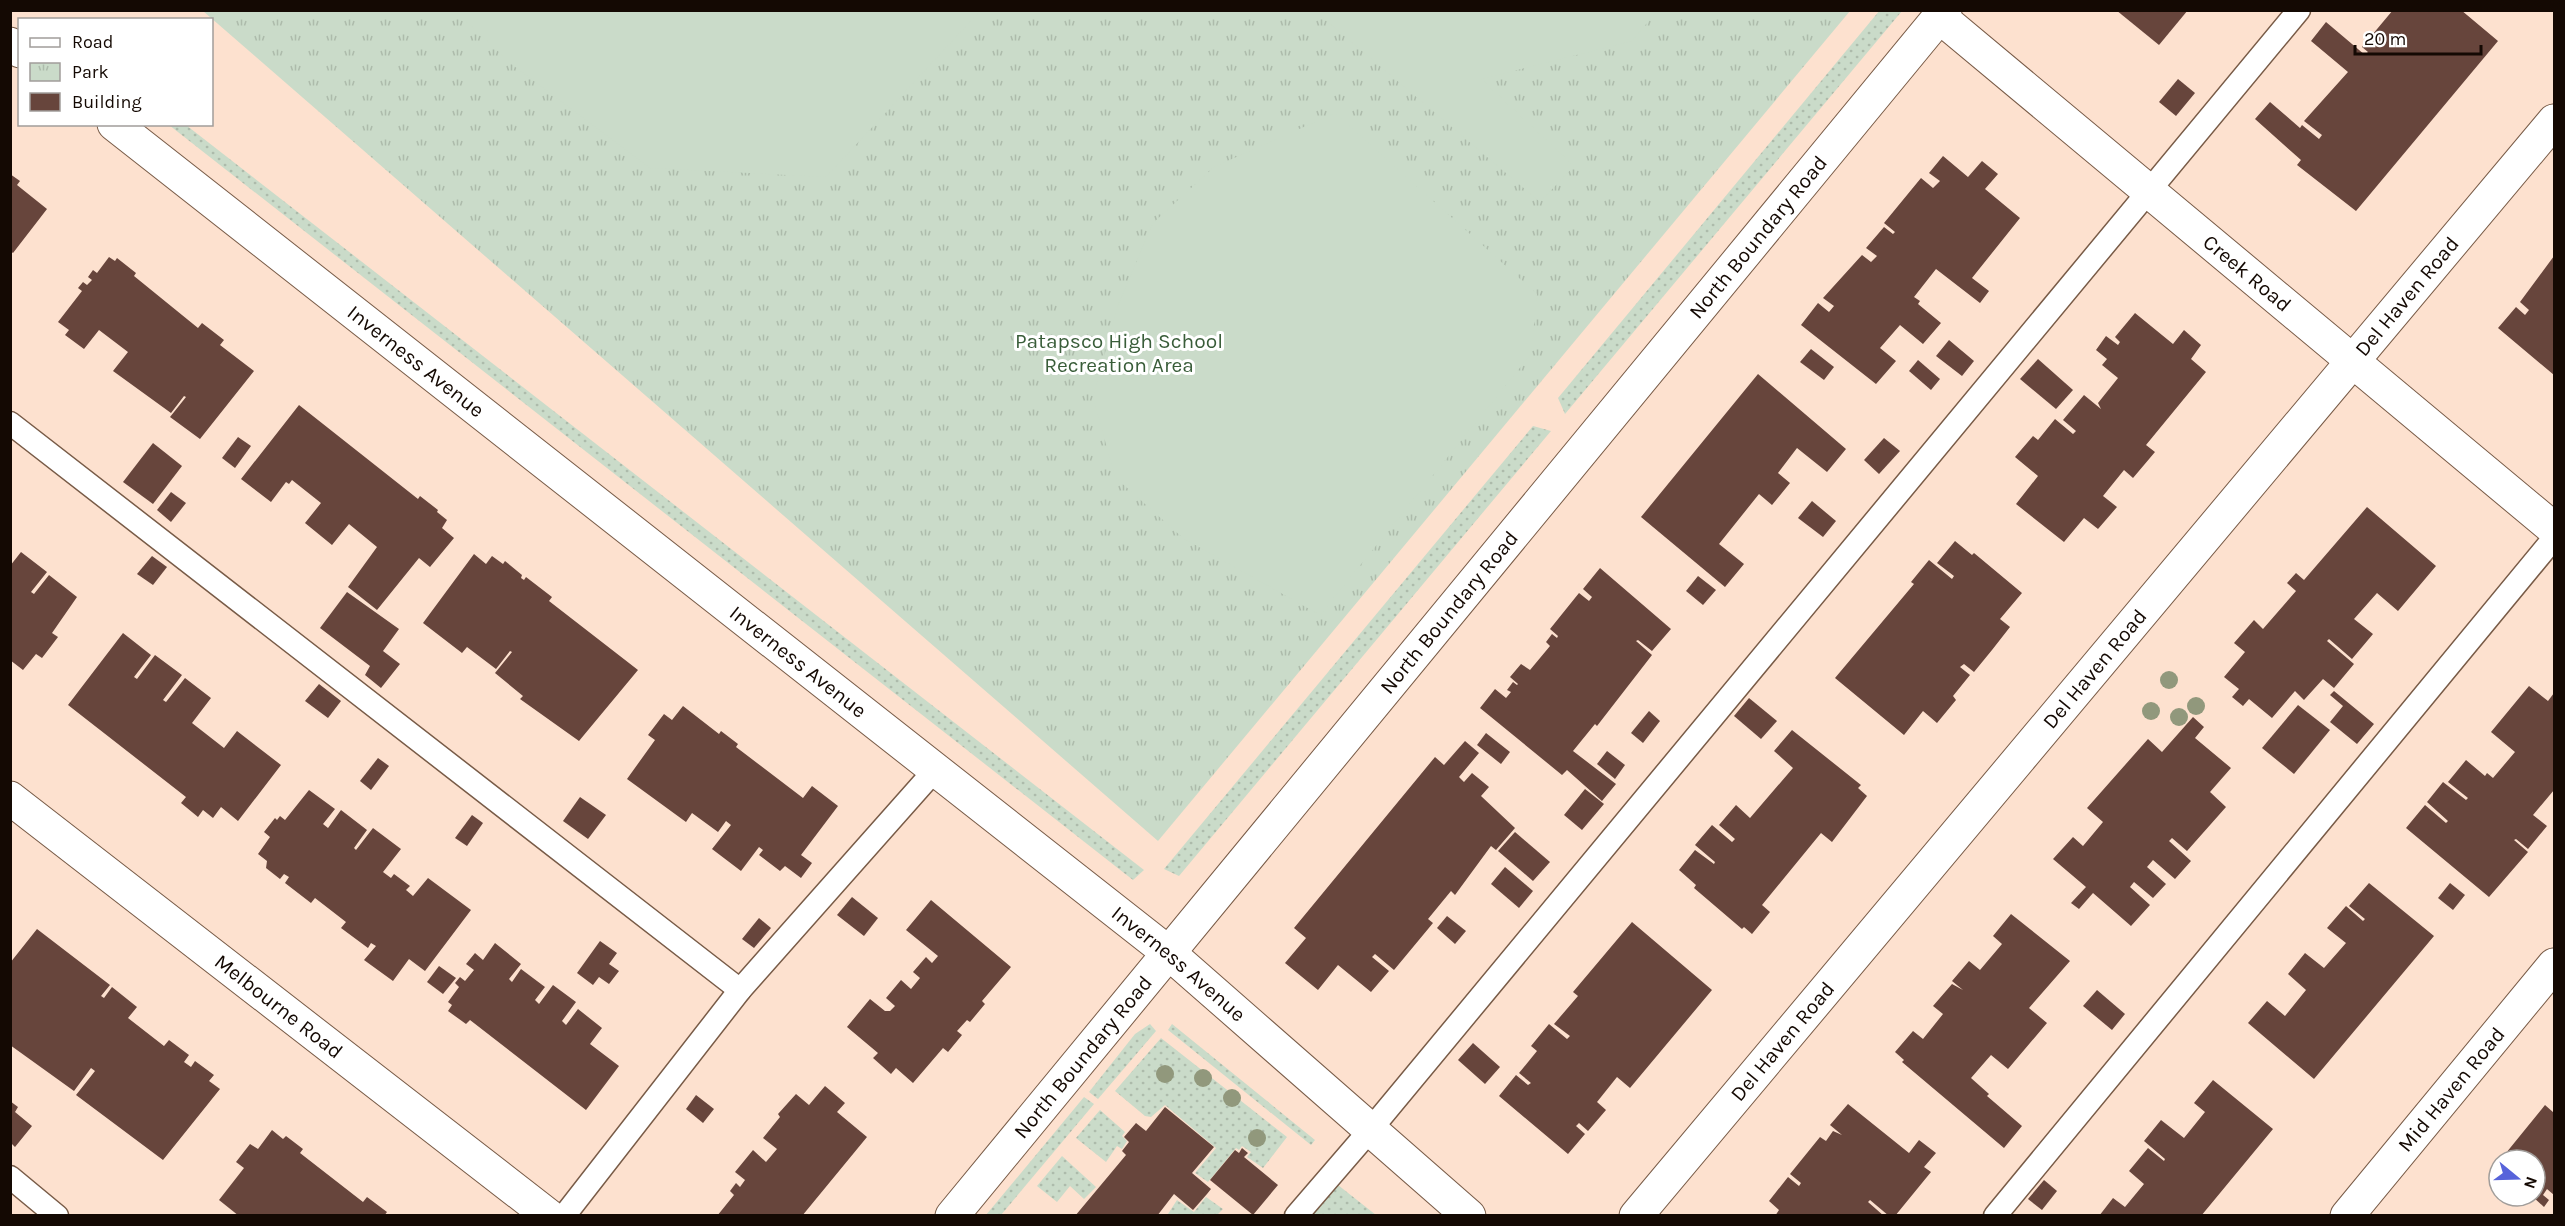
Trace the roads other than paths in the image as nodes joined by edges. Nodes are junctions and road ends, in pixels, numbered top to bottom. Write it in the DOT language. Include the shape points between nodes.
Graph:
graph roads {
  1 [pos="2299,10"];
  2 [pos="1942,14"];
  3 [pos="2554,121"];
  4 [pos="117,126"];
  5 [pos="2148,190"];
  6 [pos="2354,362"];
  7 [pos="10,423"];
  8 [pos="2554,529"];
  9 [pos="2554,538"];
  10 [pos="935,770"];
  11 [pos="10,798"];
  12 [pos="1170,954"];
  13 [pos="2554,965"];
  14 [pos="740,990"];
  15 [pos="1371,1129"];
  16 [pos="10,1177"];
  17 [pos="57,1215"];
  18 [pos="549,1215"];
  19 [pos="564,1215"];
  20 [pos="952,1215"];
  21 [pos="1296,1215"];
  22 [pos="1469,1215"];
  23 [pos="1636,1215"];
  24 [pos="1995,1215"];
  25 [pos="2347,1215"];
  1 -- 5 [label="lane"];
  2 -- 5 [label="street, Creek Road"];
  2 -- 12 [label="street, North Boundary Road"];
  3 -- 6 [label="street, Del Haven Road"];
  4 -- 10 [label="street, Inverness Avenue"];
  5 -- 6 [label="street, Creek Road"];
  5 -- 15 [label="lane"];
  6 -- 8 [label="street, Creek Road"];
  6 -- 23 [label="street, Del Haven Road"];
  7 -- 14 [label="lane"];
  9 -- 24 [label="lane"];
  10 -- 12 [label="street, Inverness Avenue"];
  10 -- 14 [label="lane"];
  11 -- 18 [label="street, Melbourne Road"];
  12 -- 15 [label="street, Inverness Avenue"];
  12 -- 20 [label="street, North Boundary Road"];
  13 -- 25 [label="street, Mid Haven Road"];
  14 -- 19 [label="lane"];
  15 -- 21 [label="lane"];
  15 -- 22 [label="street, Inverness Avenue"];
  16 -- 17 [label="lane"];
}
